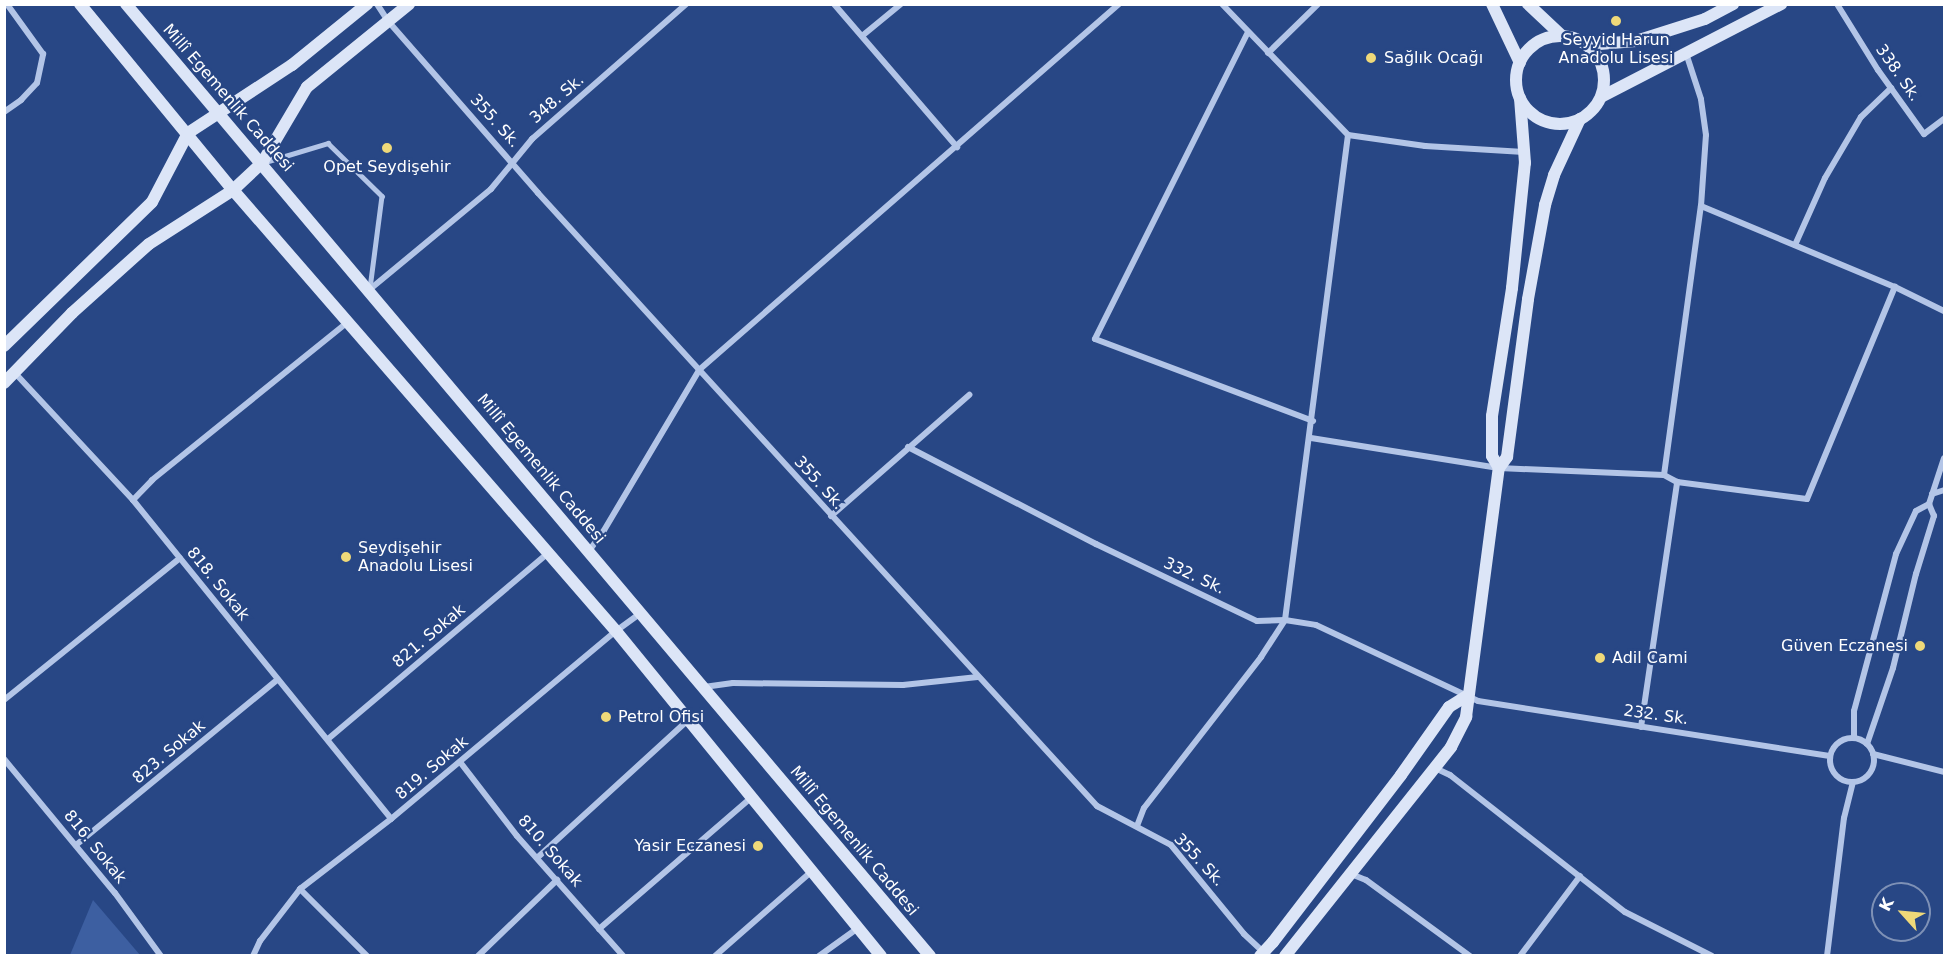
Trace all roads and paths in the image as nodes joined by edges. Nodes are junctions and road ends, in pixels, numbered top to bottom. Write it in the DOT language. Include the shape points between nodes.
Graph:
graph roads {
  1 [pos="7,4"];
  2 [pos="80,4"];
  3 [pos="126,4"];
  4 [pos="367,4"];
  5 [pos="377,4"];
  6 [pos="409,4"];
  7 [pos="686,4"];
  8 [pos="834,4"];
  9 [pos="901,4"];
  10 [pos="1119,4"];
  11 [pos="1222,4"];
  12 [pos="1318,4"];
  13 [pos="1492,4"];
  14 [pos="1528,4"];
  15 [pos="1733,4"];
  16 [pos="1781,4"];
  17 [pos="1837,4"];
  18 [pos="388,21"];
  19 [pos="1248,32"];
  20 [pos="862,36"];
  21 [pos="1562,36"];
  22 [pos="1587,45"];
  23 [pos="1268,53"];
  24 [pos="1686,53"];
  25 [pos="1520,63"];
  26 [pos="1891,88"];
  27 [pos="1601,97"];
  28 [pos="1520,98"];
  29 [pos="4,112"];
  30 [pos="217,112"];
  31 [pos="1580,119"];
  32 [pos="1944,119"];
  33 [pos="188,133"];
  34 [pos="1348,135"];
  35 [pos="957,147"];
  36 [pos="1524,152"];
  37 [pos="513,162"];
  38 [pos="262,163"];
  39 [pos="233,190"];
  40 [pos="1701,206"];
  41 [pos="1795,245"];
  42 [pos="1895,286"];
  43 [pos="369,290"];
  44 [pos="1944,311"];
  45 [pos="348,322"];
  46 [pos="4,346"];
  47 [pos="699,370"];
  48 [pos="15,374"];
  49 [pos="4,383"];
  50 [pos="969,395"];
  51 [pos="1313,422"];
  52 [pos="1311,438"];
  53 [pos="908,447"];
  54 [pos="1944,458"];
  55 [pos="1500,468"];
  56 [pos="1664,475"];
  57 [pos="1677,482"];
  58 [pos="1944,490"];
  59 [pos="1932,494"];
  60 [pos="1944,496"];
  61 [pos="133,500"];
  62 [pos="1929,504"];
  63 [pos="831,516"];
  64 [pos="589,551"];
  65 [pos="548,553"];
  66 [pos="180,558"];
  67 [pos="641,613"];
  68 [pos="1286,620"];
  69 [pos="616,631"];
  70 [pos="978,677"];
  71 [pos="278,679"];
  72 [pos="704,687"];
  73 [pos="1473,698"];
  74 [pos="4,700"];
  75 [pos="688,720"];
  76 [pos="1641,727"];
  77 [pos="1854,737"];
  78 [pos="328,739"];
  79 [pos="1868,744"];
  80 [pos="1873,753"];
  81 [pos="1830,756"];
  82 [pos="4,759"];
  83 [pos="460,762"];
  84 [pos="1435,768"];
  85 [pos="1944,772"];
  86 [pos="1853,782"];
  87 [pos="752,797"];
  88 [pos="391,819"];
  89 [pos="1137,826"];
  90 [pos="76,845"];
  91 [pos="537,858"];
  92 [pos="812,871"];
  93 [pos="1351,874"];
  94 [pos="1580,876"];
  95 [pos="557,880"];
  96 [pos="300,889"];
  97 [pos="858,928"];
  98 [pos="599,929"];
  99 [pos="1261,954"];
  100 [pos="161,956"];
  101 [pos="253,956"];
  102 [pos="367,956"];
  103 [pos="478,956"];
  104 [pos="623,956"];
  105 [pos="715,956"];
  106 [pos="819,956"];
  107 [pos="881,956"];
  108 [pos="930,956"];
  109 [pos="1285,956"];
  110 [pos="1470,956"];
  111 [pos="1520,956"];
  112 [pos="1712,956"];
  113 [pos="1827,956"];
  1 -- 29 [label="street" via="43,54 37,83"];
  2 -- 33 [label="street"];
  3 -- 30 [label="street, Millî Egemenlik Caddesi"];
  4 -- 30 [label="street" via="292,65"];
  5 -- 18 [label="street, 355. Sk."];
  6 -- 18 [label="street"];
  7 -- 37 [label="street, 348. Sk." via="532,139"];
  8 -- 20 [label="street"];
  9 -- 20 [label="street"];
  10 -- 35 [label="street"];
  11 -- 19 [label="street"];
  12 -- 23 [label="street"];
  13 -- 25 [label="street"];
  14 -- 21 [label="street"];
  15 -- 22 [label="street" via="1705,19 1636,41"];
  16 -- 24 [label="street"];
  17 -- 26 [label="street, 338. Sk."];
  18 -- 37 [label="street, 355. Sk."];
  18 -- 38 [label="street" via="308,87"];
  19 -- 23 [label="street"];
  19 -- 51 [label="street" via="1095,339"];
  20 -- 35 [label="street"];
  21 -- 22 [label="street"];
  21 -- 25 [label="street" via="1537,43"];
  22 -- 27 [label="street" via="1602,66"];
  23 -- 34 [label="street"];
  24 -- 27 [label="street"];
  24 -- 40 [label="street" via="1701,99 1706,135"];
  25 -- 28 [label="street" via="1516,81"];
  26 -- 32 [label="street, 338. Sk." via="1924,134"];
  26 -- 41 [label="street" via="1861,117 1825,178"];
  27 -- 31 [label="street"];
  28 -- 31 [label="street" via="1530,112 1545,122 1563,124"];
  28 -- 36 [label="street"];
  30 -- 33 [label="street"];
  30 -- 38 [label="street, Millî Egemenlik Caddesi"];
  31 -- 55 [label="street" via="1545,205 1507,457"];
  33 -- 39 [label="street"];
  33 -- 46 [label="street" via="152,202"];
  34 -- 36 [label="street" via="1425,146"];
  34 -- 51 [label="street"];
  35 -- 47 [label="street"];
  36 -- 55 [label="street" via="1512,288 1492,416 1492,456"];
  37 -- 43 [label="street, 348. Sk." via="491,189"];
  37 -- 47 [label="street, 355. Sk."];
  38 -- 39 [label="street"];
  38 -- 43 [label="street, Millî Egemenlik Caddesi"];
  38 -- 43 [label="lane" via="328,143 382,196"];
  39 -- 45 [label="street"];
  39 -- 48 [label="street" via="149,244 72,313"];
  40 -- 41 [label="street"];
  40 -- 56 [label="street"];
  41 -- 42 [label="street"];
  42 -- 44 [label="street"];
  42 -- 57 [label="street" via="1807,499"];
  43 -- 64 [label="street, Millî Egemenlik Caddesi"];
  45 -- 61 [label="street" via="152,480"];
  45 -- 65 [label="street"];
  47 -- 63 [label="street, 355. Sk."];
  47 -- 64 [label="street"];
  48 -- 49 [label="street"];
  48 -- 61 [label="street, 818. Sokak"];
  50 -- 53 [label="street"];
  51 -- 52 [label="street"];
  52 -- 55 [label="street"];
  52 -- 68 [label="street"];
  53 -- 63 [label="street"];
  53 -- 68 [label="street, 332. Sk." via="1257,621"];
  54 -- 59 [label="street"];
  55 -- 56 [label="street"];
  55 -- 73 [label="street"];
  56 -- 57 [label="street"];
  57 -- 76 [label="street"];
  58 -- 59 [label="street"];
  59 -- 60 [label="street"];
  59 -- 62 [label="street"];
  61 -- 66 [label="street, 818. Sokak"];
  62 -- 77 [label="street" via="1916,511 1896,554 1854,711"];
  62 -- 79 [label="street" via="1934,516"];
  63 -- 70 [label="street, 355. Sk."];
  64 -- 67 [label="street, Millî Egemenlik Caddesi"];
  65 -- 69 [label="street"];
  65 -- 78 [label="street, 821. Sokak"];
  66 -- 71 [label="street, 818. Sokak"];
  66 -- 74 [label="street"];
  67 -- 69 [label="street, 819. Sokak"];
  67 -- 72 [label="street, Millî Egemenlik Caddesi"];
  68 -- 73 [label="street, 332. Sk." via="1316,625"];
  68 -- 89 [label="street" via="1144,808"];
  69 -- 75 [label="street"];
  69 -- 83 [label="street, 819. Sokak"];
  70 -- 72 [label="street" via="903,685 733,683"];
  70 -- 89 [label="street, 355. Sk." via="1097,806"];
  71 -- 78 [label="street, 818. Sokak"];
  71 -- 90 [label="street, 823. Sokak"];
  72 -- 108 [label="street, Millî Egemenlik Caddesi"];
  73 -- 76 [label="street, 232. Sk."];
  73 -- 84 [label="street" via="1451,747"];
  73 -- 99 [label="street" via="1449,707"];
  75 -- 87 [label="street"];
  75 -- 91 [label="street"];
  76 -- 81 [label="street, 232. Sk."];
  77 -- 79 [label="street"];
  77 -- 81 [label="street" via="1841,740"];
  78 -- 88 [label="street, 818. Sokak"];
  79 -- 80 [label="street"];
  80 -- 85 [label="street"];
  80 -- 86 [label="street" via="1869,772"];
  81 -- 86 [label="street" via="1835,774"];
  82 -- 90 [label="street, 816. Sokak"];
  83 -- 88 [label="street, 819. Sokak"];
  83 -- 91 [label="street, 810. Sokak"];
  84 -- 93 [label="street"];
  84 -- 94 [label="street"];
  86 -- 113 [label="street" via="1844,818"];
  87 -- 92 [label="street"];
  87 -- 98 [label="street"];
  88 -- 96 [label="street, 819. Sokak"];
  89 -- 99 [label="street, 355. Sk." via="1171,845"];
  90 -- 100 [label="street, 816. Sokak"];
  91 -- 95 [label="street, 810. Sokak"];
  92 -- 97 [label="street"];
  92 -- 105 [label="street"];
  93 -- 109 [label="street"];
  93 -- 110 [label="street" via="1366,880"];
  94 -- 111 [label="street"];
  94 -- 112 [label="street" via="1625,912"];
  95 -- 98 [label="street, 810. Sokak"];
  95 -- 103 [label="street"];
  96 -- 101 [label="street, 819. Sokak"];
  96 -- 102 [label="street"];
  97 -- 106 [label="street"];
  97 -- 107 [label="street"];
  98 -- 104 [label="street, 810. Sokak"];
}
